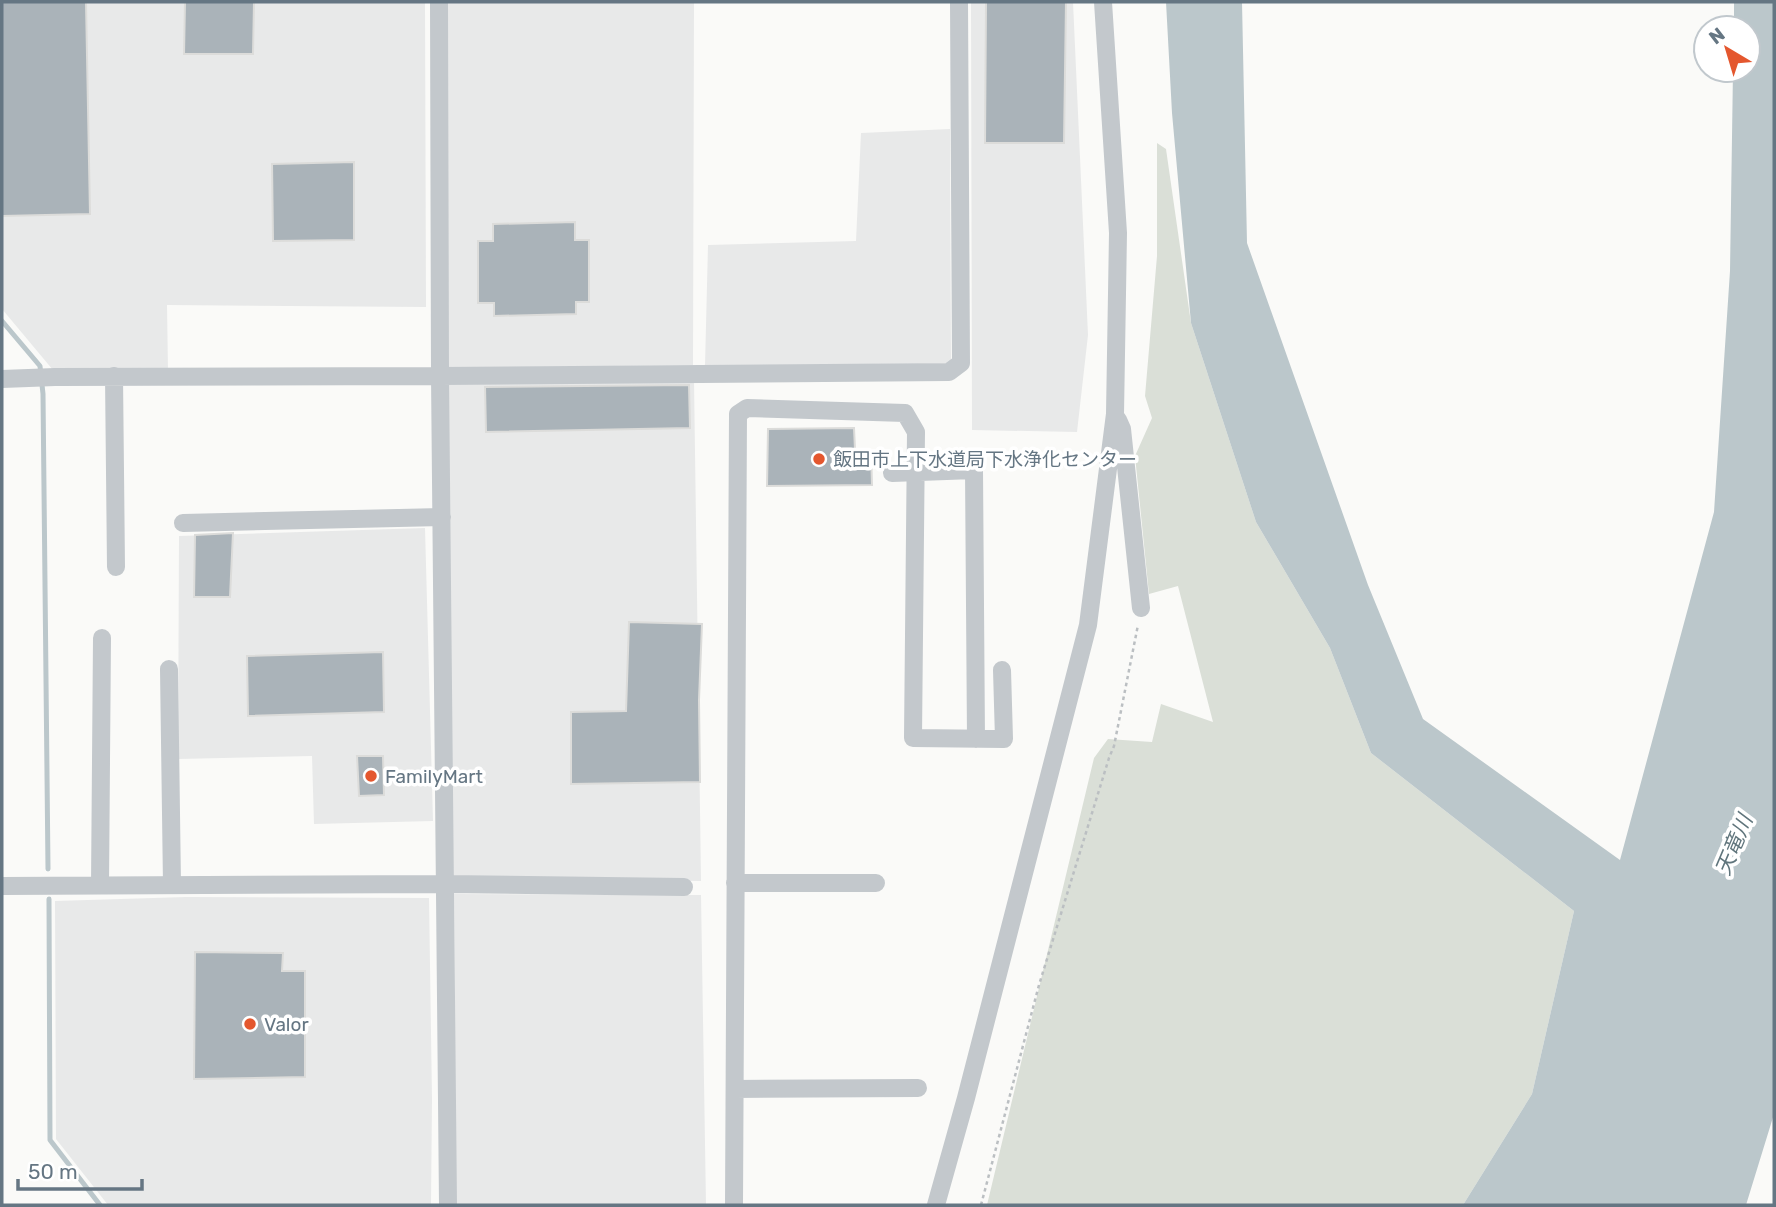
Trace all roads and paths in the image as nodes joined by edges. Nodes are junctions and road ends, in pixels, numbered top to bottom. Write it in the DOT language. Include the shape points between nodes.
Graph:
graph roads {
  1 [pos="439,2"];
  2 [pos="959,2"];
  3 [pos="1103,2"];
  4 [pos="114,376"];
  5 [pos="440,376"];
  6 [pos="2,379"];
  7 [pos="1115,414"];
  8 [pos="915,472"];
  9 [pos="892,473"];
  10 [pos="442,517"];
  11 [pos="183,523"];
  12 [pos="116,566"];
  13 [pos="1141,608"];
  14 [pos="102,638"];
  15 [pos="169,669"];
  16 [pos="1002,670"];
  17 [pos="976,739"];
  18 [pos="735,883"];
  19 [pos="876,883"];
  20 [pos="445,884"];
  21 [pos="100,885"];
  22 [pos="172,885"];
  23 [pos="2,886"];
  24 [pos="684,887"];
  25 [pos="918,1088"];
  26 [pos="734,1089"];
  27 [pos="448,1205"];
  28 [pos="734,1205"];
  29 [pos="936,1205"];
  30 [pos="981,1205"];
  1 -- 5 [label="street"];
  2 -- 5 [label="street" via="961,363 950,372"];
  3 -- 7 [label="street" via="1118,233"];
  4 -- 5 [label="street"];
  4 -- 6 [label="street"];
  4 -- 12 [label="street"];
  5 -- 10 [label="street"];
  7 -- 13 [label="street" via="1122,429"];
  7 -- 29 [label="street" via="1088,625"];
  8 -- 9 [label="street"];
  8 -- 17 [label="street" via="974,470"];
  8 -- 17 [label="street" via="913,738"];
  8 -- 18 [label="street" via="916,432 905,413 747,408 738,414"];
  10 -- 11 [label="street"];
  10 -- 20 [label="street"];
  13 -- 30 [label="path" via="1114,746 1039,985"];
  14 -- 21 [label="street"];
  15 -- 22 [label="street"];
  16 -- 17 [label="street" via="1004,739"];
  18 -- 19 [label="street"];
  18 -- 26 [label="street"];
  20 -- 22 [label="street"];
  20 -- 24 [label="street"];
  20 -- 27 [label="street"];
  21 -- 22 [label="street"];
  21 -- 23 [label="street"];
  25 -- 26 [label="street"];
  26 -- 28 [label="street"];
}
